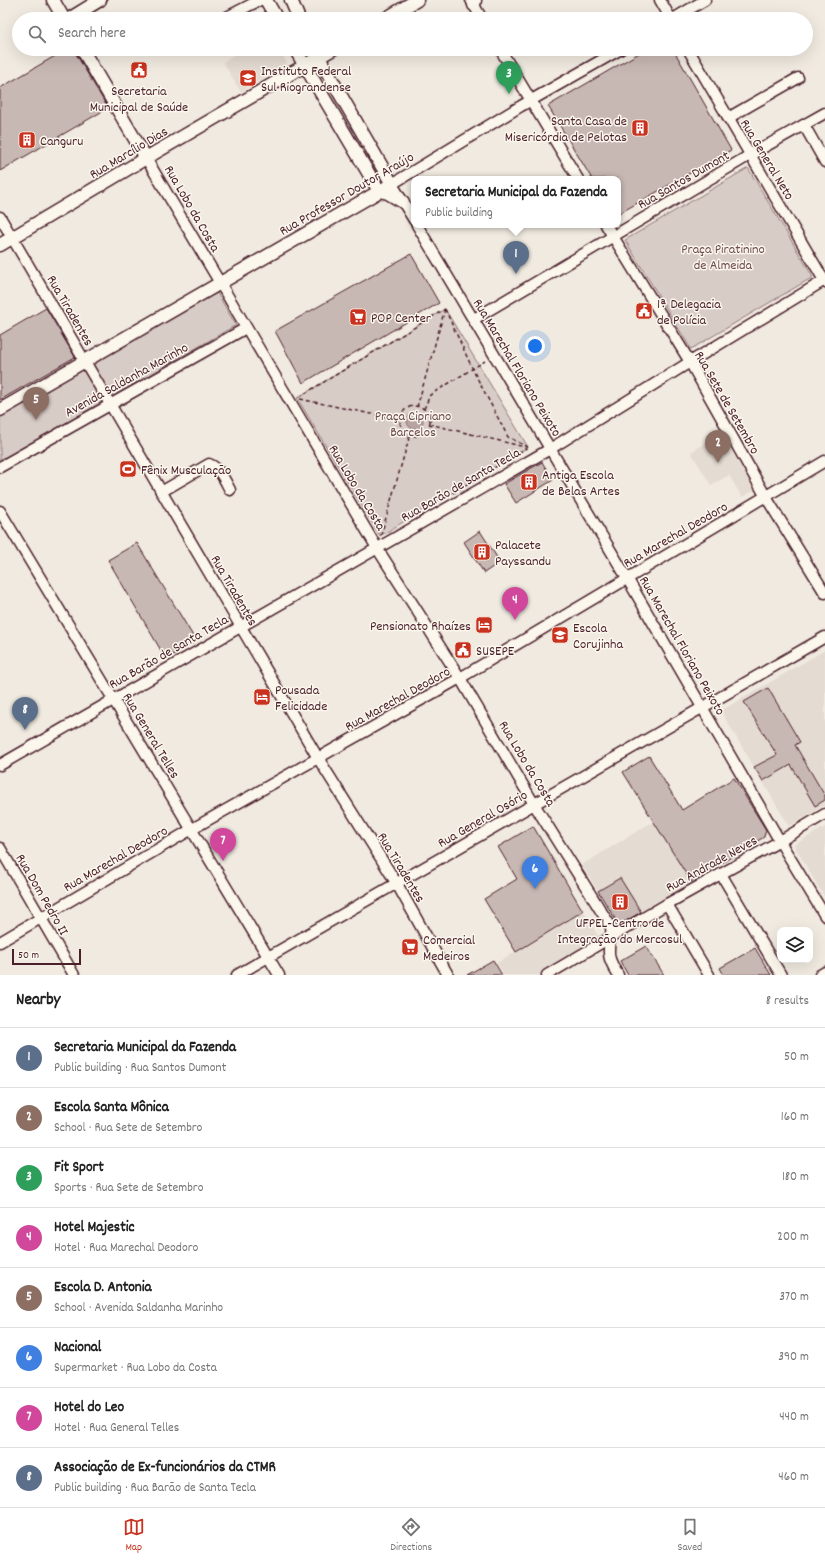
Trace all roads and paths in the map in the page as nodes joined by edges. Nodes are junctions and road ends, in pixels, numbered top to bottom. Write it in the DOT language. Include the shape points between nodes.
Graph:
graph roads {
  1 [pos="53,0"];
  2 [pos="100,0"];
  3 [pos="260,0"];
  4 [pos="266,0"];
  5 [pos="291,0"];
  6 [pos="417,0"];
  7 [pos="660,0"];
  8 [pos="705,0"];
  9 [pos="473,2"];
  10 [pos="60,12"];
  11 [pos="80,12"];
  12 [pos="237,12"];
  13 [pos="273,12"];
  14 [pos="296,12"];
  15 [pos="397,12"];
  16 [pos="478,12"];
  17 [pos="668,12"];
  18 [pos="684,12"];
  19 [pos="86,56"];
  20 [pos="299,56"];
  21 [pos="313,56"];
  22 [pos="318,56"];
  23 [pos="504,56"];
  24 [pos="609,56"];
  25 [pos="692,56"];
  26 [pos="305,66"];
  27 [pos="798,78"];
  28 [pos="531,101"];
  29 [pos="825,113"];
  30 [pos="728,118"];
  31 [pos="804,125"];
  32 [pos="750,156"];
  33 [pos="146,158"];
  34 [pos="825,162"];
  35 [pos="576,176"];
  36 [pos="392,184"];
  37 [pos="379,191"];
  38 [pos="403,202"];
  39 [pos="411,215"];
  40 [pos="0,217"];
  41 [pos="419,228"];
  42 [pos="608,228"];
  43 [pos="612,236"];
  44 [pos="12,238"];
  45 [pos="0,245"];
  46 [pos="825,281"];
  47 [pos="220,283"];
  48 [pos="445,309"];
  49 [pos="474,319"];
  50 [pos="246,328"];
  51 [pos="486,361"];
  52 [pos="85,362"];
  53 [pos="690,362"];
  54 [pos="472,370"];
  55 [pos="296,398"];
  56 [pos="110,405"];
  57 [pos="300,405"];
  58 [pos="417,407"];
  59 [pos="423,409"];
  60 [pos="0,410"];
  61 [pos="400,420"];
  62 [pos="429,424"];
  63 [pos="410,435"];
  64 [pos="528,447"];
  65 [pos="550,449"];
  66 [pos="825,461"];
  67 [pos="0,467"];
  68 [pos="230,490"];
  69 [pos="161,492"];
  70 [pos="448,496"];
  71 [pos="766,497"];
  72 [pos="0,511"];
  73 [pos="387,532"];
  74 [pos="377,548"];
  75 [pos="628,578"];
  76 [pos="825,593"];
  77 [pos="240,626"];
  78 [pos="825,637"];
  79 [pos="460,678"];
  80 [pos="114,699"];
  81 [pos="702,706"];
  82 [pos="318,758"];
  83 [pos="0,765"];
  84 [pos="534,804"];
  85 [pos="825,814"];
  86 [pos="192,829"];
  87 [pos="780,841"];
  88 [pos="0,848"];
  89 [pos="721,874"];
  90 [pos="396,884"];
  91 [pos="667,904"];
  92 [pos="825,916"];
  93 [pos="40,918"];
  94 [pos="610,937"];
  95 [pos="0,942"];
  96 [pos="268,957"];
  97 [pos="825,972"];
  98 [pos="74,975"];
  99 [pos="237,975"];
  100 [pos="279,975"];
  101 [pos="448,975"];
  102 [pos="546,975"];
  103 [pos="618,975"];
  104 [pos="709,975"];
  105 [pos="781,975"];
  106 [pos="820,975"];
  1 -- 10 [label="main road"];
  2 -- 11 [label="main road"];
  3 -- 12 [label="street"];
  4 -- 13 [label="main road"];
  5 -- 14 [label="main road"];
  6 -- 15 [label="main road"];
  7 -- 17 [label="street"];
  8 -- 18 [label="street"];
  9 -- 16 [label="street"];
  19 -- 33 [label="main road, Rua Lobo da Costa"];
  20 -- 26 [label="main road"];
  21 -- 26 [label="main road, Rua Marcílio Dias"];
  22 -- 36 [label="main road"];
  23 -- 28 [label="street"];
  24 -- 28 [label="street, Rua Professor Doutor Araújo"];
  25 -- 30 [label="street, Rua General Neto"];
  26 -- 33 [label="main road, Rua Marcílio Dias"];
  26 -- 37 [label="main road"];
  27 -- 30 [label="street"];
  28 -- 35 [label="street"];
  28 -- 36 [label="street, Rua Professor Doutor Araújo"];
  29 -- 31 [label="street, Rua Santos Dumont"];
  30 -- 32 [label="street, Rua General Neto"];
  31 -- 32 [label="street, Rua Santos Dumont"];
  31 -- 34 [label="street"];
  32 -- 43 [label="street, Rua Santos Dumont"];
  32 -- 46 [label="street, Rua General Neto"];
  33 -- 44 [label="main road, Rua Marcílio Dias"];
  33 -- 47 [label="street, Rua Lobo da Costa"];
  36 -- 37 [label="main road, Rua Professor Doutor Araújo"];
  36 -- 38 [label="street"];
  37 -- 38 [label="main road"];
  37 -- 47 [label="main road, Rua Professor Doutor Araújo"];
  38 -- 39 [label="street"];
  40 -- 44 [label="street, Rua Tiradentes"];
  41 -- 49 [label="street, Rua Marechal Floriano Peixoto"];
  42 -- 43 [label="street, Rua Sete de Setembro"];
  43 -- 49 [label="street, Rua Santos Dumont"];
  43 -- 53 [label="street, Rua Sete de Setembro"];
  44 -- 45 [label="main road, Rua Marcílio Dias"];
  44 -- 52 [label="street, Rua Tiradentes"];
  46 -- 53 [label="street, Rua Barão de Santa Tecla"];
  47 -- 50 [label="street, Rua Lobo da Costa"];
  47 -- 52 [label="main road, Rua Professor Doutor Araújo"];
  48 -- 54 [label="path"];
  48 -- 55 [label="path"];
  48 -- 58 [label="path"];
  49 -- 65 [label="street, Rua Marechal Floriano Peixoto"];
  50 -- 56 [label="street, Avenida Saldanha Marinho"];
  50 -- 74 [label="street, Rua Lobo da Costa"];
  51 -- 54 [label="path"];
  52 -- 56 [label="street, Rua Tiradentes"];
  52 -- 60 [label="main road"];
  53 -- 65 [label="street, Rua Barão de Santa Tecla"];
  53 -- 71 [label="street, Rua Sete de Setembro"];
  54 -- 59 [label="path" via="430,395"];
  54 -- 64 [label="path" via="508,437"];
  55 -- 57 [label="path"];
  55 -- 61 [label="path"];
  56 -- 67 [label="street, Avenida Saldanha Marinho"];
  56 -- 69 [label="street, Rua Tiradentes"];
  58 -- 59 [label="path"];
  58 -- 61 [label="path" via="410,407 402,413"];
  59 -- 62 [label="path" via="429,417"];
  61 -- 63 [label="path" via="401,427"];
  62 -- 63 [label="path" via="423,434"];
  62 -- 64 [label="path"];
  63 -- 73 [label="path" via="380,536"];
  64 -- 70 [label="path"];
  65 -- 74 [label="street, Rua Barão de Santa Tecla"];
  65 -- 75 [label="street, Rua Marechal Floriano Peixoto"];
  66 -- 71 [label="street, Rua Marechal Deodoro"];
  68 -- 69 [label="street" via="219,471 209,464"];
  69 -- 77 [label="street, Rua Tiradentes"];
  71 -- 75 [label="street, Rua Marechal Deodoro"];
  71 -- 76 [label="street, Rua Sete de Setembro"];
  72 -- 80 [label="street, Rua General Telles"];
  74 -- 77 [label="street, Rua Barão de Santa Tecla"];
  74 -- 79 [label="street, Rua Lobo da Costa"];
  75 -- 79 [label="street, Rua Marechal Deodoro"];
  75 -- 81 [label="street, Rua Marechal Floriano Peixoto"];
  77 -- 80 [label="street, Rua Barão de Santa Tecla"];
  77 -- 82 [label="street, Rua Tiradentes"];
  78 -- 81 [label="street, Rua General Osório"];
  79 -- 82 [label="street, Rua Marechal Deodoro"];
  79 -- 84 [label="street, Rua Lobo da Costa"];
  80 -- 83 [label="street, Rua Barão de Santa Tecla"];
  80 -- 86 [label="street, Rua General Telles"];
  81 -- 84 [label="street, Rua General Osório"];
  81 -- 87 [label="street, Rua Marechal Floriano Peixoto"];
  82 -- 86 [label="street, Rua Marechal Deodoro"];
  82 -- 90 [label="street, Rua Tiradentes"];
  84 -- 90 [label="street, Rua General Osório"];
  84 -- 94 [label="street, Rua Lobo da Costa" via="611,927"];
  85 -- 87 [label="street, Rua Andrade Neves"];
  86 -- 93 [label="street, Rua Marechal Deodoro"];
  86 -- 96 [label="street, Rua General Telles"];
  87 -- 89 [label="street, Rua Andrade Neves"];
  87 -- 92 [label="street, Rua Marechal Floriano Peixoto"];
  88 -- 93 [label="street, Rua Dom Pedro II"];
  89 -- 91 [label="street, Rua Andrade Neves"];
  89 -- 105 [label="street"];
  90 -- 96 [label="street, Rua General Osório"];
  90 -- 101 [label="street, Rua Tiradentes"];
  91 -- 94 [label="street, Rua Andrade Neves"];
  91 -- 104 [label="street"];
  93 -- 95 [label="street, Rua Marechal Deodoro"];
  93 -- 98 [label="street, Rua Dom Pedro II"];
  94 -- 102 [label="street, Rua Andrade Neves"];
  94 -- 103 [label="street, Rua Lobo da Costa" via="609,959"];
  96 -- 99 [label="street, Rua General Osório"];
  96 -- 100 [label="street, Rua General Telles"];
  97 -- 106 [label="street"];
}
